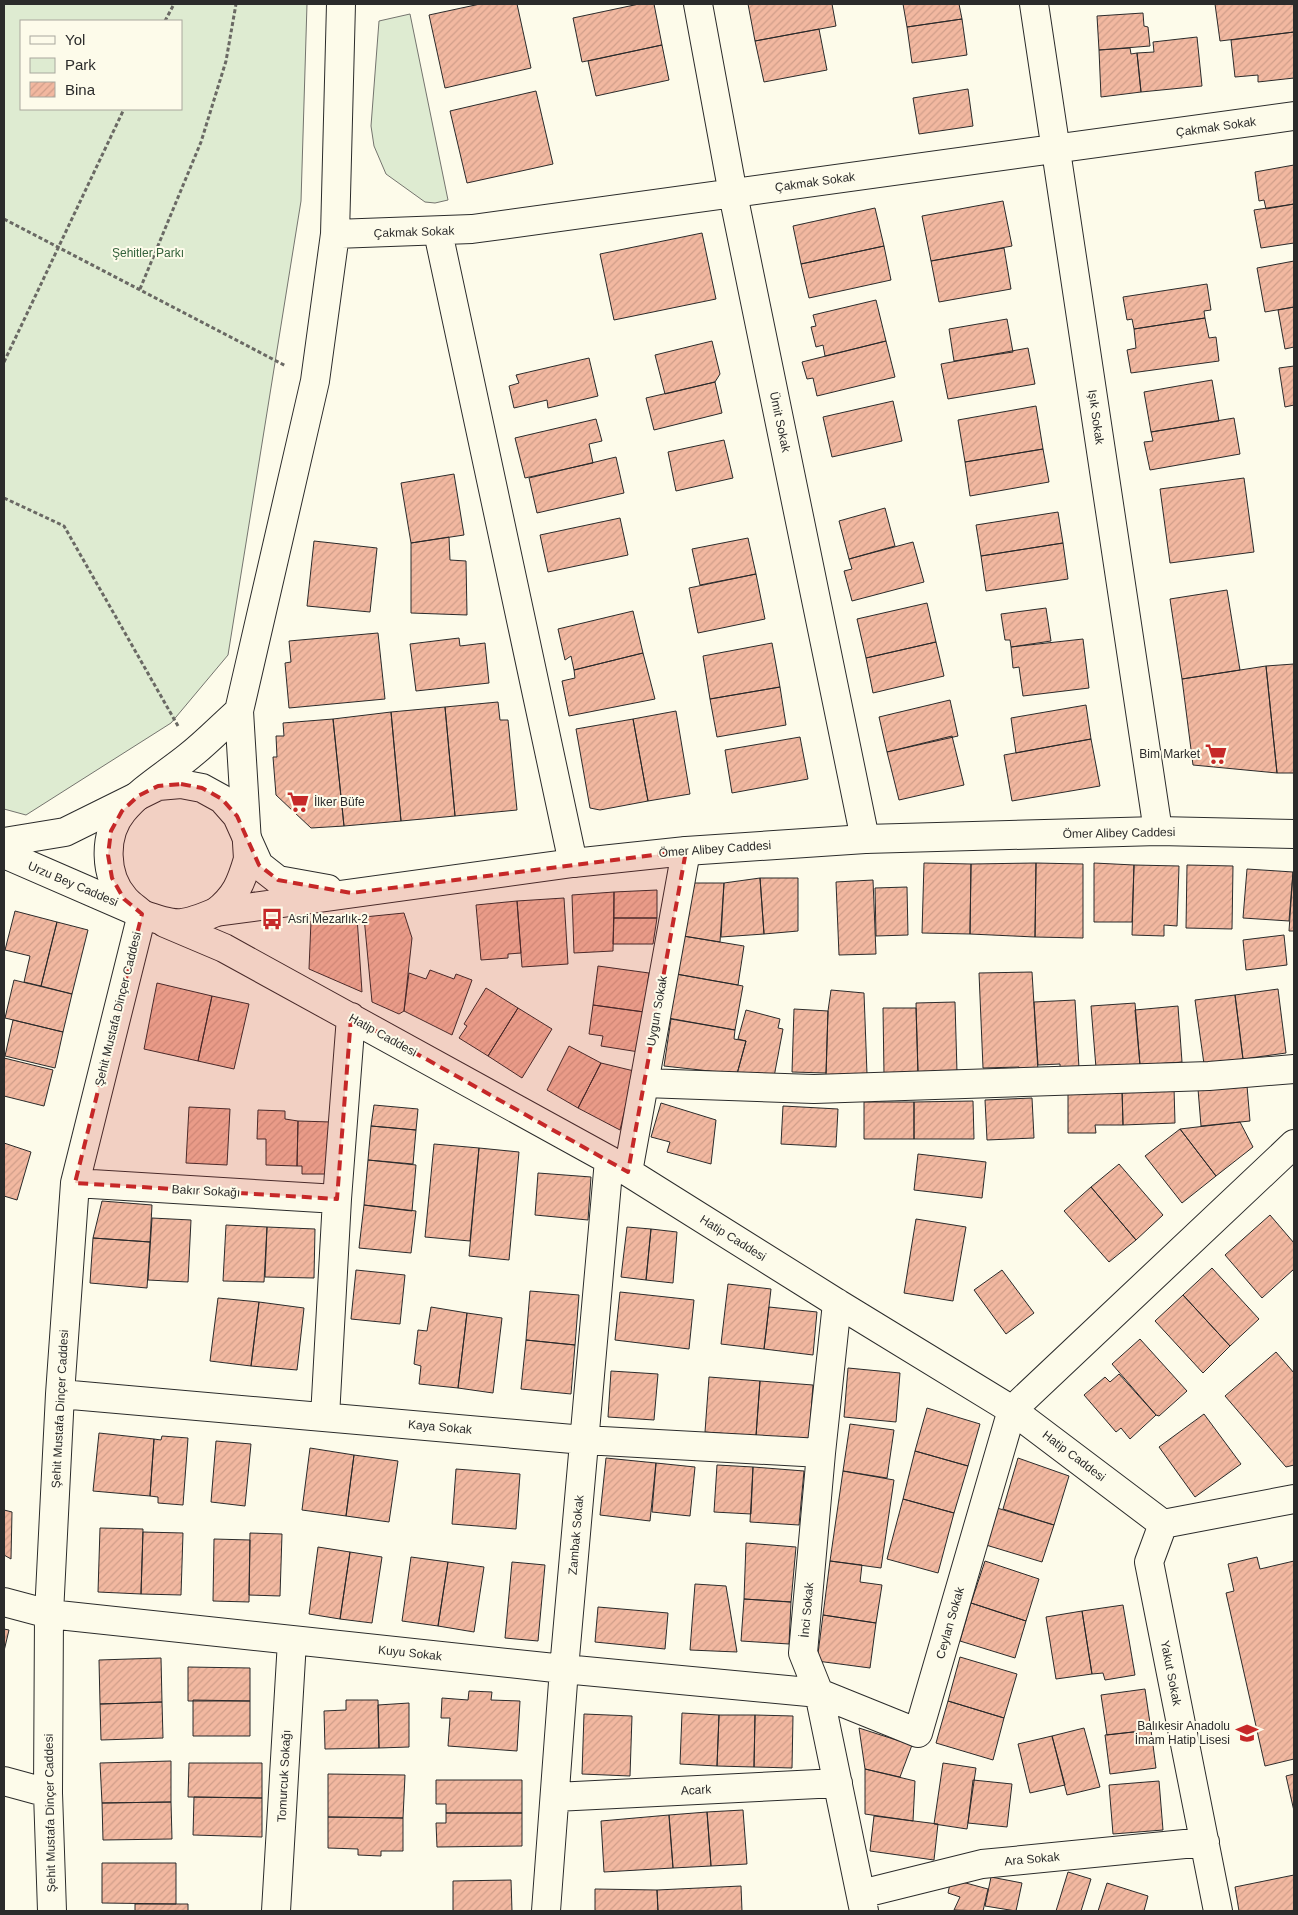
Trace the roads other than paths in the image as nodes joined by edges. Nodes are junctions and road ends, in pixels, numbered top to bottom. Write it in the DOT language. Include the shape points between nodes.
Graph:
graph roads {
  1 [pos="341,4"];
  2 [pos="698,4"];
  3 [pos="1034,4"];
  4 [pos="1294,116"];
  5 [pos="1057,149"];
  6 [pos="733,194"];
  7 [pos="438,232"];
  8 [pos="335,234"];
  9 [pos="239,711"];
  10 [pos="138,796"];
  11 [pos="1158,831"];
  12 [pos="1294,834"];
  13 [pos="246,837"];
  14 [pos="865,839"];
  15 [pos="4,842"];
  16 [pos="686,851"];
  17 [pos="4,854"];
  18 [pos="573,863"];
  19 [pos="351,893"];
  20 [pos="216,912"];
  21 [pos="154,918"];
  22 [pos="351,1017"];
  23 [pos="1294,1069"];
  24 [pos="644,1084"];
  25 [pos="1294,1144"];
  26 [pos="618,1166"];
  27 [pos="75,1183"];
  28 [pos="337,1199"];
  29 [pos="837,1303"];
  30 [pos="60,1394"];
  31 [pos="1012,1410"];
  32 [pos="325,1417"];
  33 [pos="584,1440"];
  34 [pos="821,1453"];
  35 [pos="1294,1499"];
  36 [pos="1163,1524"];
  37 [pos="4,1602"];
  38 [pos="49,1614"];
  39 [pos="292,1641"];
  40 [pos="564,1669"];
  41 [pos="819,1692"];
  42 [pos="4,1781"];
  43 [pos="838,1782"];
  44 [pos="48,1793"];
  45 [pos="555,1797"];
  46 [pos="1206,1842"];
  47 [pos="863,1902"];
  48 [pos="52,1911"];
  49 [pos="276,1911"];
  50 [pos="546,1911"];
  51 [pos="1218,1911"];
  1 -- 8 [label="street"];
  2 -- 6 [label="street, Ümit Sokak"];
  3 -- 5 [label="street, Işık Sokak"];
  4 -- 5 [label="street, Çakmak Sokak"];
  5 -- 6 [label="street, Çakmak Sokak"];
  5 -- 11 [label="street, Işık Sokak"];
  6 -- 7 [label="street, Çakmak Sokak"];
  6 -- 14 [label="street, Ümit Sokak"];
  7 -- 8 [label="street, Çakmak Sokak"];
  7 -- 18 [label="street"];
  8 -- 9 [label="street" via="316,381"];
  9 -- 10 [label="street"];
  9 -- 13 [label="street"];
  10 -- 13 [label="street" via="158,786 181,784 202,788 222,799 237,816"];
  10 -- 15 [label="street" via="65,832"];
  10 -- 21 [label="street" via="122,811 112,831 108,855 112,878 124,899"];
  11 -- 12 [label="street, Ömer Alibey Caddesi"];
  11 -- 14 [label="street, Ömer Alibey Caddesi"];
  13 -- 19 [label="street" via="259,864 278,880"];
  13 -- 20 [label="street" via="248,859 242,881 230,901"];
  14 -- 16 [label="street, Ömer Alibey Caddesi"];
  16 -- 18 [label="street, Ömer Alibey Caddesi"];
  16 -- 24 [label="street, Uygun Sokak"];
  17 -- 21 [label="street, Urzu Bey Caddesi"];
  18 -- 19 [label="street, Ömer Alibey Caddesi"];
  19 -- 20 [label="street, Ömer Alibey Caddesi"];
  20 -- 21 [label="street, Ömer Alibey Caddesi" via="188,923"];
  21 -- 22 [label="street, Hatip Caddesi" via="224,948"];
  21 -- 27 [label="street, Şehit Mustafa Dinçer Caddesi"];
  22 -- 26 [label="street, Hatip Caddesi"];
  22 -- 28 [label="street"];
  23 -- 24 [label="street" via="1209,1076 814,1089"];
  24 -- 26 [label="street, Uygun Sokak"];
  25 -- 31 [label="street"];
  26 -- 29 [label="street, Hatip Caddesi"];
  26 -- 33 [label="street, Zambak Sokak"];
  27 -- 28 [label="street, Bakır Sokağı"];
  27 -- 30 [label="street, Şehit Mustafa Dinçer Caddesi"];
  28 -- 32 [label="street"];
  29 -- 31 [label="street, Hatip Caddesi"];
  29 -- 34 [label="street, İnci Sokak"];
  30 -- 32 [label="street, Kaya Sokak"];
  30 -- 38 [label="street, Şehit Mustafa Dinçer Caddesi"];
  31 -- 36 [label="street, Hatip Caddesi"];
  31 -- 41 [label="street, Ceylan Sokak" via="918,1733"];
  32 -- 33 [label="street, Kaya Sokak"];
  33 -- 34 [label="street, Kaya Sokak"];
  33 -- 40 [label="street, Zambak Sokak"];
  34 -- 41 [label="street, İnci Sokak" via="803,1653"];
  35 -- 36 [label="street"];
  36 -- 46 [label="street, Yakut Sokak" via="1149,1562"];
  37 -- 38 [label="street, Kuyu Sokak"];
  38 -- 39 [label="street, Kuyu Sokak"];
  38 -- 44 [label="street, Şehit Mustafa Dinçer Caddesi"];
  39 -- 40 [label="street, Kuyu Sokak"];
  39 -- 49 [label="street, Tomurcuk Sokağı"];
  40 -- 41 [label="street, Kuyu Sokak"];
  40 -- 45 [label="street, Zambak Sokak"];
  41 -- 43 [label="street, İnci Sokak"];
  42 -- 44 [label="street"];
  43 -- 45 [label="street, Acark"];
  43 -- 47 [label="street, İnci Sokak"];
  44 -- 48 [label="street, Şehit Mustafa Dinçer Caddesi"];
  45 -- 50 [label="street, Zambak Sokak"];
  46 -- 47 [label="street, Ara Sokak" via="982,1864"];
  46 -- 51 [label="street, Yakut Sokak"];
}
